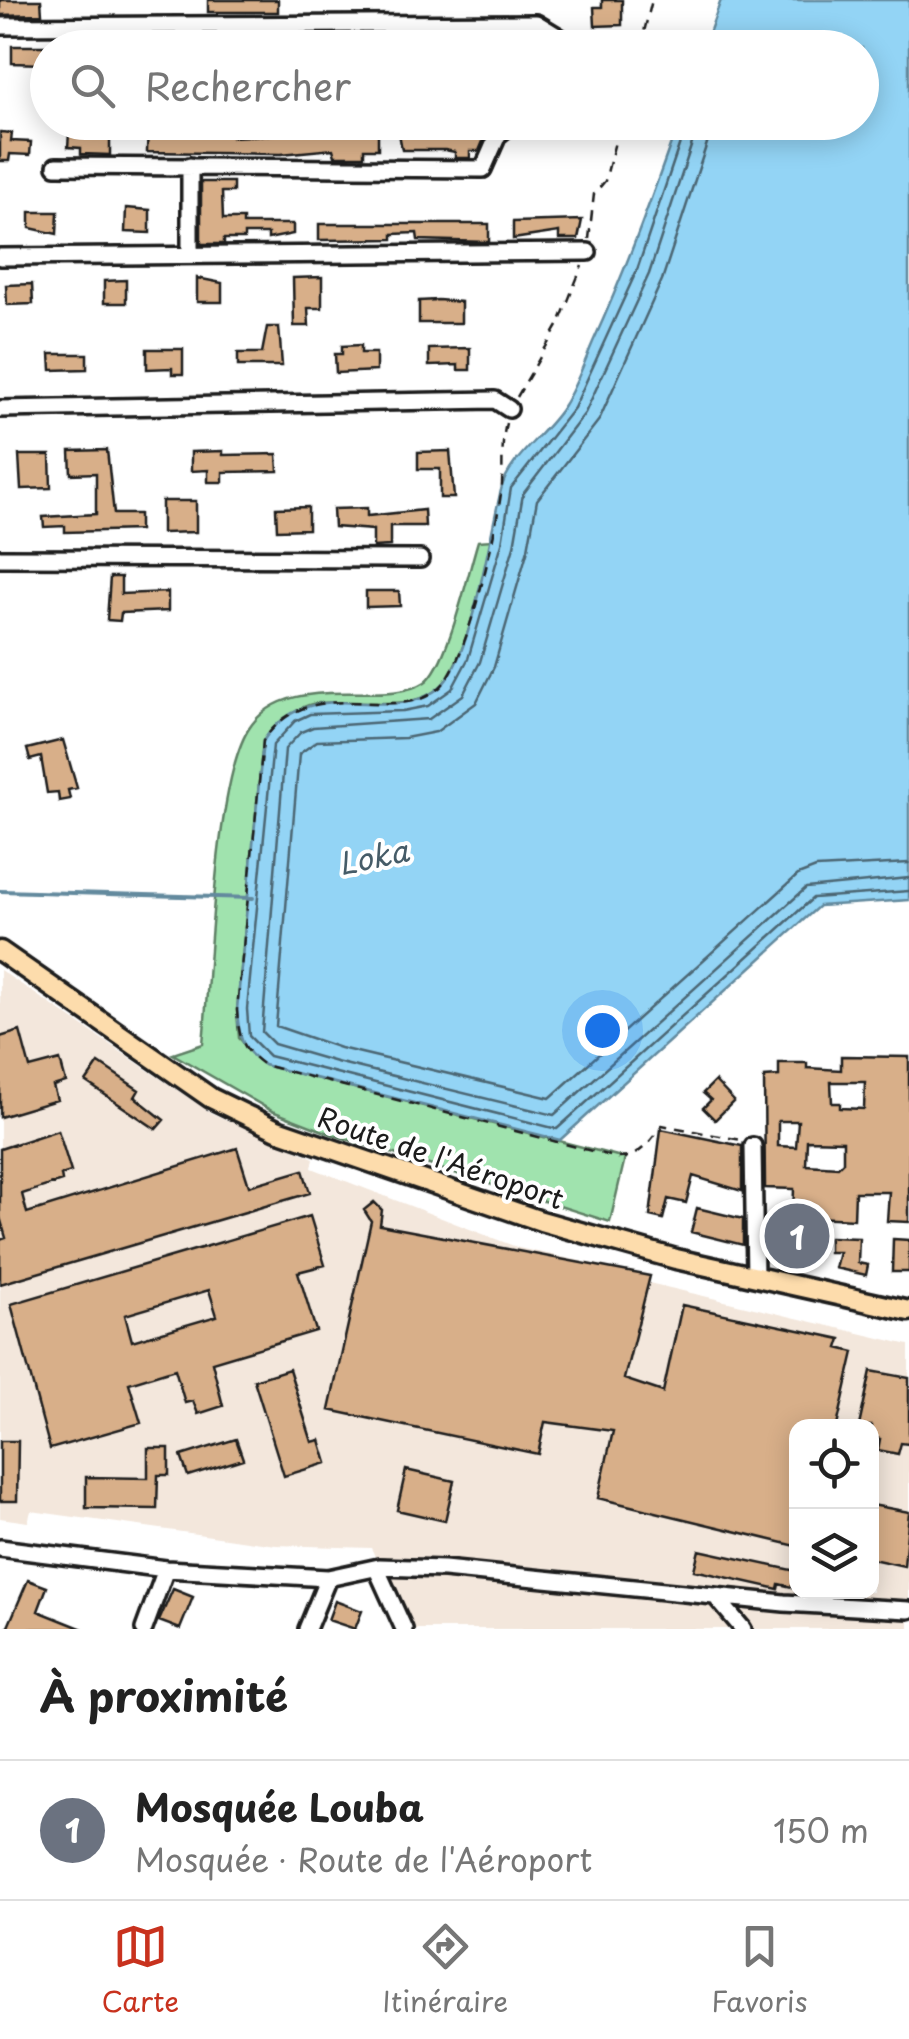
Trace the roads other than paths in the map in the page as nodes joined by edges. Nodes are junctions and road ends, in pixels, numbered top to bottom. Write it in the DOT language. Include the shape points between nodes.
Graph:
graph roads {
  1 [pos="0,26"];
  2 [pos="547,30"];
  3 [pos="496,140"];
  4 [pos="56,166"];
  5 [pos="190,166"];
  6 [pos="588,252"];
  7 [pos="190,255"];
  8 [pos="0,257"];
  9 [pos="510,408"];
  10 [pos="0,409"];
  11 [pos="0,558"];
  12 [pos="420,560"];
  13 [pos="0,951"];
  14 [pos="752,1146"];
  15 [pos="755,1276"];
  16 [pos="909,1310"];
  17 [pos="0,1548"];
  18 [pos="166,1569"];
  19 [pos="379,1574"];
  20 [pos="328,1578"];
  21 [pos="715,1596"];
  22 [pos="909,1610"];
  23 [pos="144,1629"];
  24 [pos="307,1629"];
  25 [pos="404,1629"];
  26 [pos="743,1629"];
  1 -- 2 [label="street" via="536,23"];
  3 -- 5 [label="street" via="483,169"];
  4 -- 5 [label="street"];
  5 -- 7 [label="street"];
  6 -- 7 [label="street"];
  7 -- 8 [label="street"];
  9 -- 10 [label="street" via="494,400"];
  11 -- 12 [label="street"];
  13 -- 15 [label="main road, Route de l'Aéroport" via="211,1098 278,1130 541,1222"];
  14 -- 15 [label="street"];
  15 -- 16 [label="main road, Route de l'Aéroport"];
  17 -- 18 [label="street"];
  18 -- 20 [label="street"];
  18 -- 23 [label="street"];
  19 -- 25 [label="street"];
  20 -- 21 [label="street" via="379,1567 444,1569"];
  20 -- 24 [label="street"];
  21 -- 22 [label="street"];
  21 -- 26 [label="street"];
}
